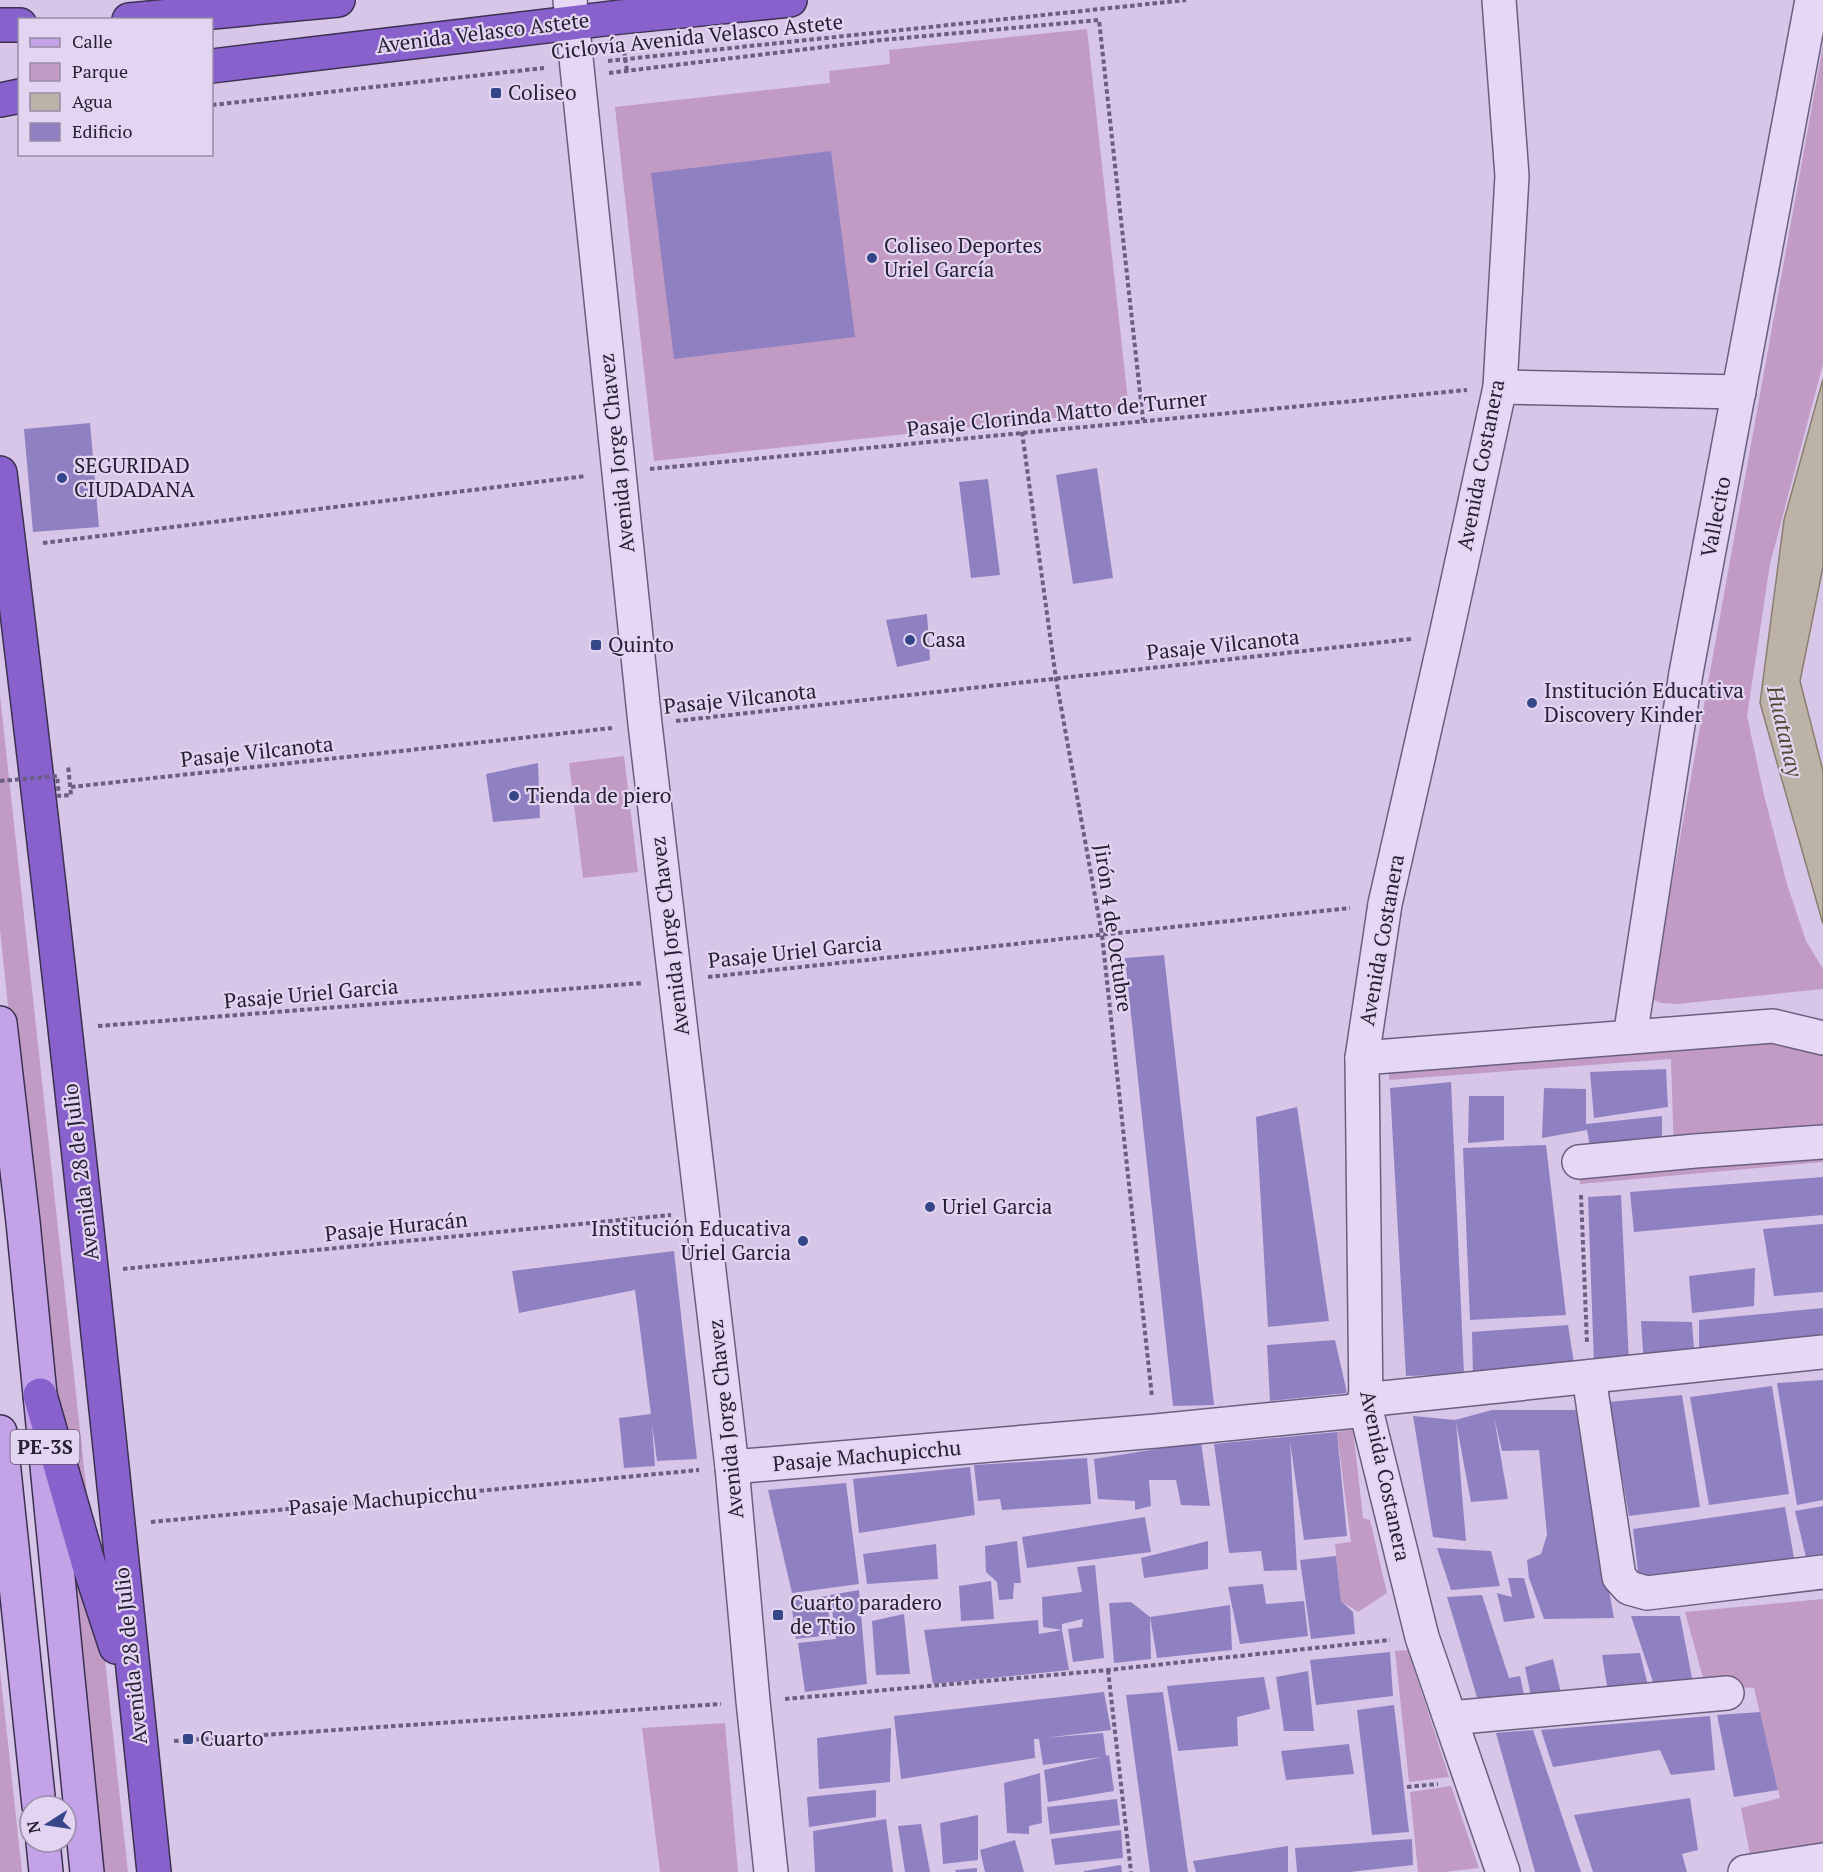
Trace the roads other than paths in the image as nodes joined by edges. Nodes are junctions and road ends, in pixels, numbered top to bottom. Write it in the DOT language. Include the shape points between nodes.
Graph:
graph roads {
  1 [pos="338,0"];
  2 [pos="790,0"];
  3 [pos="1499,0"];
  4 [pos="1812,0"];
  5 [pos="571,11"];
  6 [pos="150,18"];
  7 [pos="0,25"];
  8 [pos="18,25"];
  9 [pos="213,66"];
  10 [pos="18,96"];
  11 [pos="0,100"];
  12 [pos="1500,387"];
  13 [pos="1739,392"];
  14 [pos="0,473"];
  15 [pos="0,1023"];
  16 [pos="1630,1036"];
  17 [pos="1823,1038"];
  18 [pos="1362,1058"];
  19 [pos="1823,1142"];
  20 [pos="1579,1162"];
  21 [pos="1823,1352"];
  22 [pos="1589,1377"];
  23 [pos="40,1395"];
  24 [pos="1365,1405"];
  25 [pos="0,1432"];
  26 [pos="732,1467"];
  27 [pos="1823,1572"];
  28 [pos="1727,1694"];
  29 [pos="137,1708"];
  30 [pos="1450,1718"];
  31 [pos="38,1794"];
  32 [pos="149,1826"];
  33 [pos="44,1854"];
  34 [pos="1823,1860"];
  35 [pos="46,1872"];
  36 [pos="87,1872"];
  37 [pos="145,1872"];
  38 [pos="154,1872"];
  39 [pos="771,1872"];
  40 [pos="1503,1872"];
  41 [pos="1745,1872"];
  1 -- 6 [label="highway"];
  2 -- 5 [label="highway, Avenida Velasco Astete"];
  3 -- 12 [label="street, Avenida Costanera" via="1512,176"];
  4 -- 13 [label="street, Vallecito"];
  5 -- 9 [label="highway, Avenida Velasco Astete"];
  5 -- 26 [label="street, Avenida Jorge Chavez" via="645,724"];
  7 -- 8 [label="highway"];
  10 -- 11 [label="highway"];
  12 -- 13 [label="street"];
  12 -- 18 [label="street, Avenida Costanera" via="1385,904"];
  13 -- 16 [label="street, Vallecito" via="1686,673"];
  14 -- 29 [label="highway, Avenida 28 de Julio" via="92,1272"];
  15 -- 23 [label="main road, PE-3S"];
  16 -- 17 [label="street" via="1773,1026"];
  16 -- 18 [label="street"];
  18 -- 24 [label="street, Avenida Costanera"];
  19 -- 20 [label="street"];
  21 -- 22 [label="street, Pasaje Machupicchu"];
  22 -- 24 [label="street, Pasaje Machupicchu"];
  22 -- 27 [label="street" via="1619,1576 1629,1588 1647,1593"];
  23 -- 29 [label="highway" via="88,1562"];
  23 -- 36 [label="main road, PE-3S"];
  24 -- 26 [label="street, Pasaje Machupicchu" via="1156,1431"];
  24 -- 30 [label="street, Avenida Costanera" via="1422,1637"];
  25 -- 31 [label="main road, PE-3S"];
  26 -- 39 [label="street, Avenida Jorge Chavez"];
  28 -- 30 [label="street"];
  29 -- 32 [label="highway, Avenida 28 de Julio"];
  30 -- 40 [label="street, Avenida Costanera"];
  32 -- 37 [label="highway"];
  32 -- 38 [label="highway, Avenida 28 de Julio"];
  33 -- 35 [label="main road"];
  34 -- 41 [label="street"];
}
